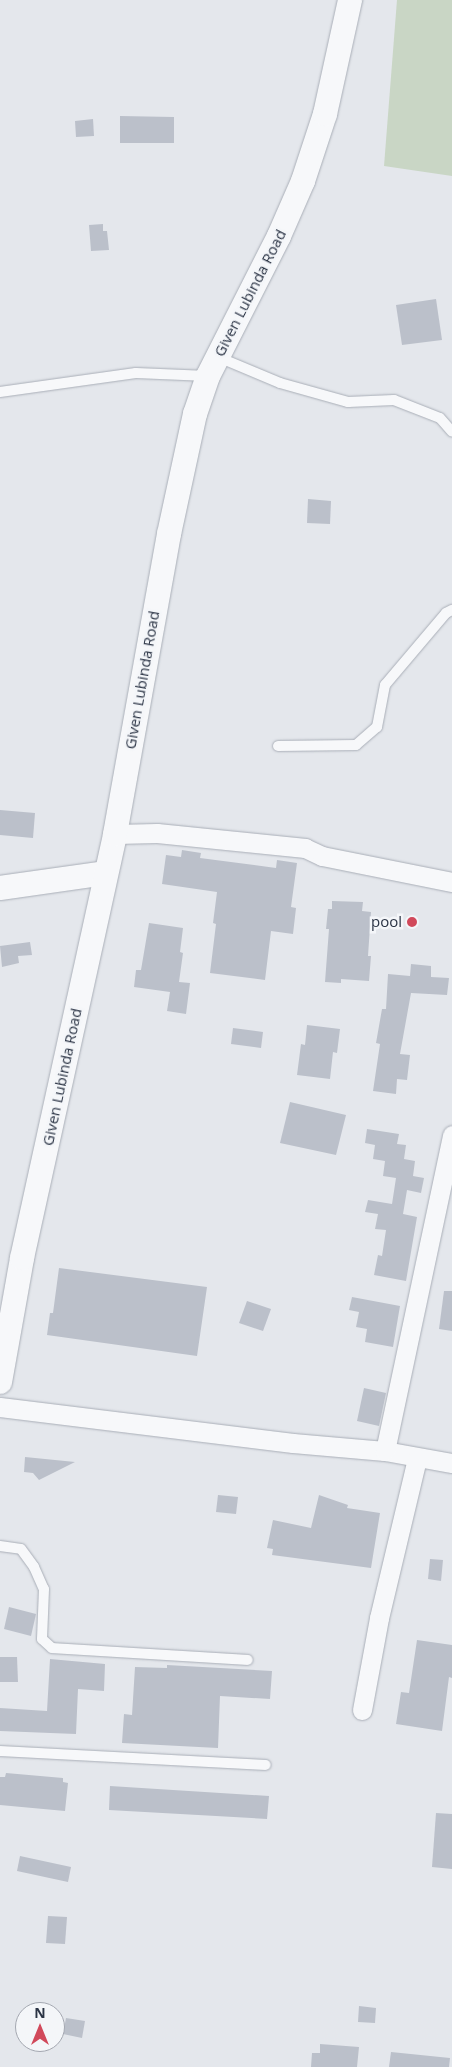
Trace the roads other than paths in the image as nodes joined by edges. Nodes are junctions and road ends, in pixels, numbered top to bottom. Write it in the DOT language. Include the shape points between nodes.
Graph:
graph roads {
  1 [pos="350,0"];
  2 [pos="213,366"];
  3 [pos="0,392"];
  4 [pos="452,432"];
  5 [pos="452,610"];
  6 [pos="278,746"];
  7 [pos="115,834"];
  8 [pos="105,873"];
  9 [pos="452,882"];
  10 [pos="0,888"];
  11 [pos="452,1136"];
  12 [pos="0,1382"];
  13 [pos="0,1407"];
  14 [pos="385,1451"];
  15 [pos="416,1458"];
  16 [pos="452,1463"];
  17 [pos="0,1546"];
  18 [pos="248,1660"];
  19 [pos="362,1710"];
  20 [pos="0,1751"];
  21 [pos="266,1765"];
  1 -- 2 [label="street, Given Lubinda Road" via="325,114 303,181"];
  2 -- 3 [label="lane"];
  2 -- 4 [label="lane" via="348,402 394,400 440,418"];
  2 -- 7 [label="street, Given Lubinda Road" via="188,442"];
  5 -- 6 [label="lane" via="385,685 377,727 356,745"];
  7 -- 8 [label="street, Given Lubinda Road"];
  7 -- 9 [label="street" via="157,833 306,848 322,856"];
  8 -- 10 [label="street"];
  8 -- 12 [label="street, Given Lubinda Road" via="22,1258"];
  11 -- 14 [label="street"];
  13 -- 14 [label="street"];
  14 -- 15 [label="street"];
  15 -- 16 [label="street"];
  15 -- 19 [label="street" via="379,1618"];
  17 -- 18 [label="lane" via="21,1549 34,1567 44,1589 42,1639 52,1648"];
  20 -- 21 [label="lane"];
}
